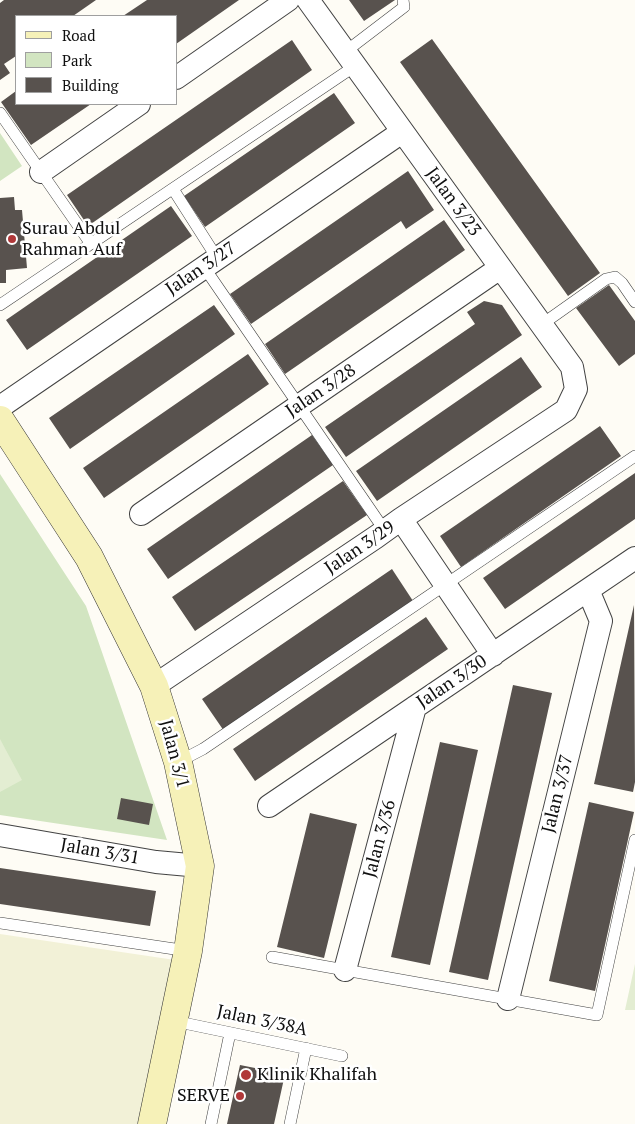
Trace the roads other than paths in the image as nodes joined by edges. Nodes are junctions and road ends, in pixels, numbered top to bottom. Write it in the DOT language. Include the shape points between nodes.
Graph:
graph roads {
  1 [pos="288,0"];
  2 [pos="308,0"];
  3 [pos="403,0"];
  4 [pos="350,59"];
  5 [pos="178,77"];
  6 [pos="138,105"];
  7 [pos="0,113"];
  8 [pos="402,132"];
  9 [pos="41,172"];
  10 [pos="172,188"];
  11 [pos="91,244"];
  12 [pos="211,263"];
  13 [pos="500,268"];
  14 [pos="635,302"];
  15 [pos="0,305"];
  16 [pos="541,325"];
  17 [pos="299,406"];
  18 [pos="0,407"];
  19 [pos="566,410"];
  20 [pos="0,420"];
  21 [pos="635,456"];
  22 [pos="141,514"];
  23 [pos="393,525"];
  24 [pos="635,558"];
  25 [pos="446,584"];
  26 [pos="588,590"];
  27 [pos="493,655"];
  28 [pos="154,686"];
  29 [pos="415,707"];
  30 [pos="178,762"];
  31 [pos="268,806"];
  32 [pos="0,835"];
  33 [pos="635,840"];
  34 [pos="200,866"];
  35 [pos="0,923"];
  36 [pos="188,951"];
  37 [pos="272,957"];
  38 [pos="346,970"];
  39 [pos="508,999"];
  40 [pos="174,1021"];
  41 [pos="230,1033"];
  42 [pos="306,1048"];
  43 [pos="342,1056"];
  44 [pos="152,1124"];
  45 [pos="211,1124"];
  46 [pos="290,1124"];
  1 -- 5 [label="street"];
  2 -- 4 [label="street, Jalan 3/23"];
  3 -- 4 [label="lane" via="404,7"];
  4 -- 8 [label="street, Jalan 3/23"];
  4 -- 10 [label="lane"];
  6 -- 9 [label="street"];
  7 -- 9 [label="lane"];
  8 -- 12 [label="street, Jalan 3/27"];
  8 -- 13 [label="street, Jalan 3/23"];
  9 -- 11 [label="lane"];
  10 -- 11 [label="lane"];
  10 -- 12 [label="lane"];
  11 -- 15 [label="lane"];
  12 -- 17 [label="lane"];
  12 -- 18 [label="street, Jalan 3/27"];
  13 -- 16 [label="street, Jalan 3/23"];
  13 -- 17 [label="street, Jalan 3/28"];
  14 -- 16 [label="lane" via="615,277 606,278"];
  16 -- 19 [label="street, Jalan 3/23" via="572,367 576,389"];
  17 -- 22 [label="street, Jalan 3/28"];
  17 -- 23 [label="lane"];
  19 -- 23 [label="street, Jalan 3/29"];
  20 -- 28 [label="street, Jalan 3/1" via="89,557"];
  21 -- 25 [label="lane"];
  23 -- 25 [label="street"];
  23 -- 28 [label="street, Jalan 3/29"];
  24 -- 26 [label="street, Jalan 3/30"];
  25 -- 27 [label="street"];
  25 -- 30 [label="lane"];
  26 -- 27 [label="street, Jalan 3/30"];
  26 -- 39 [label="street, Jalan 3/37" via="601,621"];
  27 -- 29 [label="street, Jalan 3/30"];
  28 -- 30 [label="street, Jalan 3/1"];
  29 -- 31 [label="street, Jalan 3/30"];
  29 -- 38 [label="street, Jalan 3/36"];
  30 -- 34 [label="street, Jalan 3/1"];
  32 -- 34 [label="street, Jalan 3/31" via="156,862"];
  33 -- 39 [label="lane" via="597,1015"];
  34 -- 36 [label="street, Jalan 3/1"];
  35 -- 36 [label="lane"];
  36 -- 40 [label="street, Jalan 3/1"];
  37 -- 38 [label="lane"];
  38 -- 39 [label="lane"];
  40 -- 41 [label="lane, Jalan 3/38A"];
  40 -- 44 [label="street, Jalan 3/1"];
  41 -- 42 [label="lane, Jalan 3/38A"];
  41 -- 45 [label="lane"];
  42 -- 43 [label="lane, Jalan 3/38A"];
  42 -- 46 [label="lane"];
}
